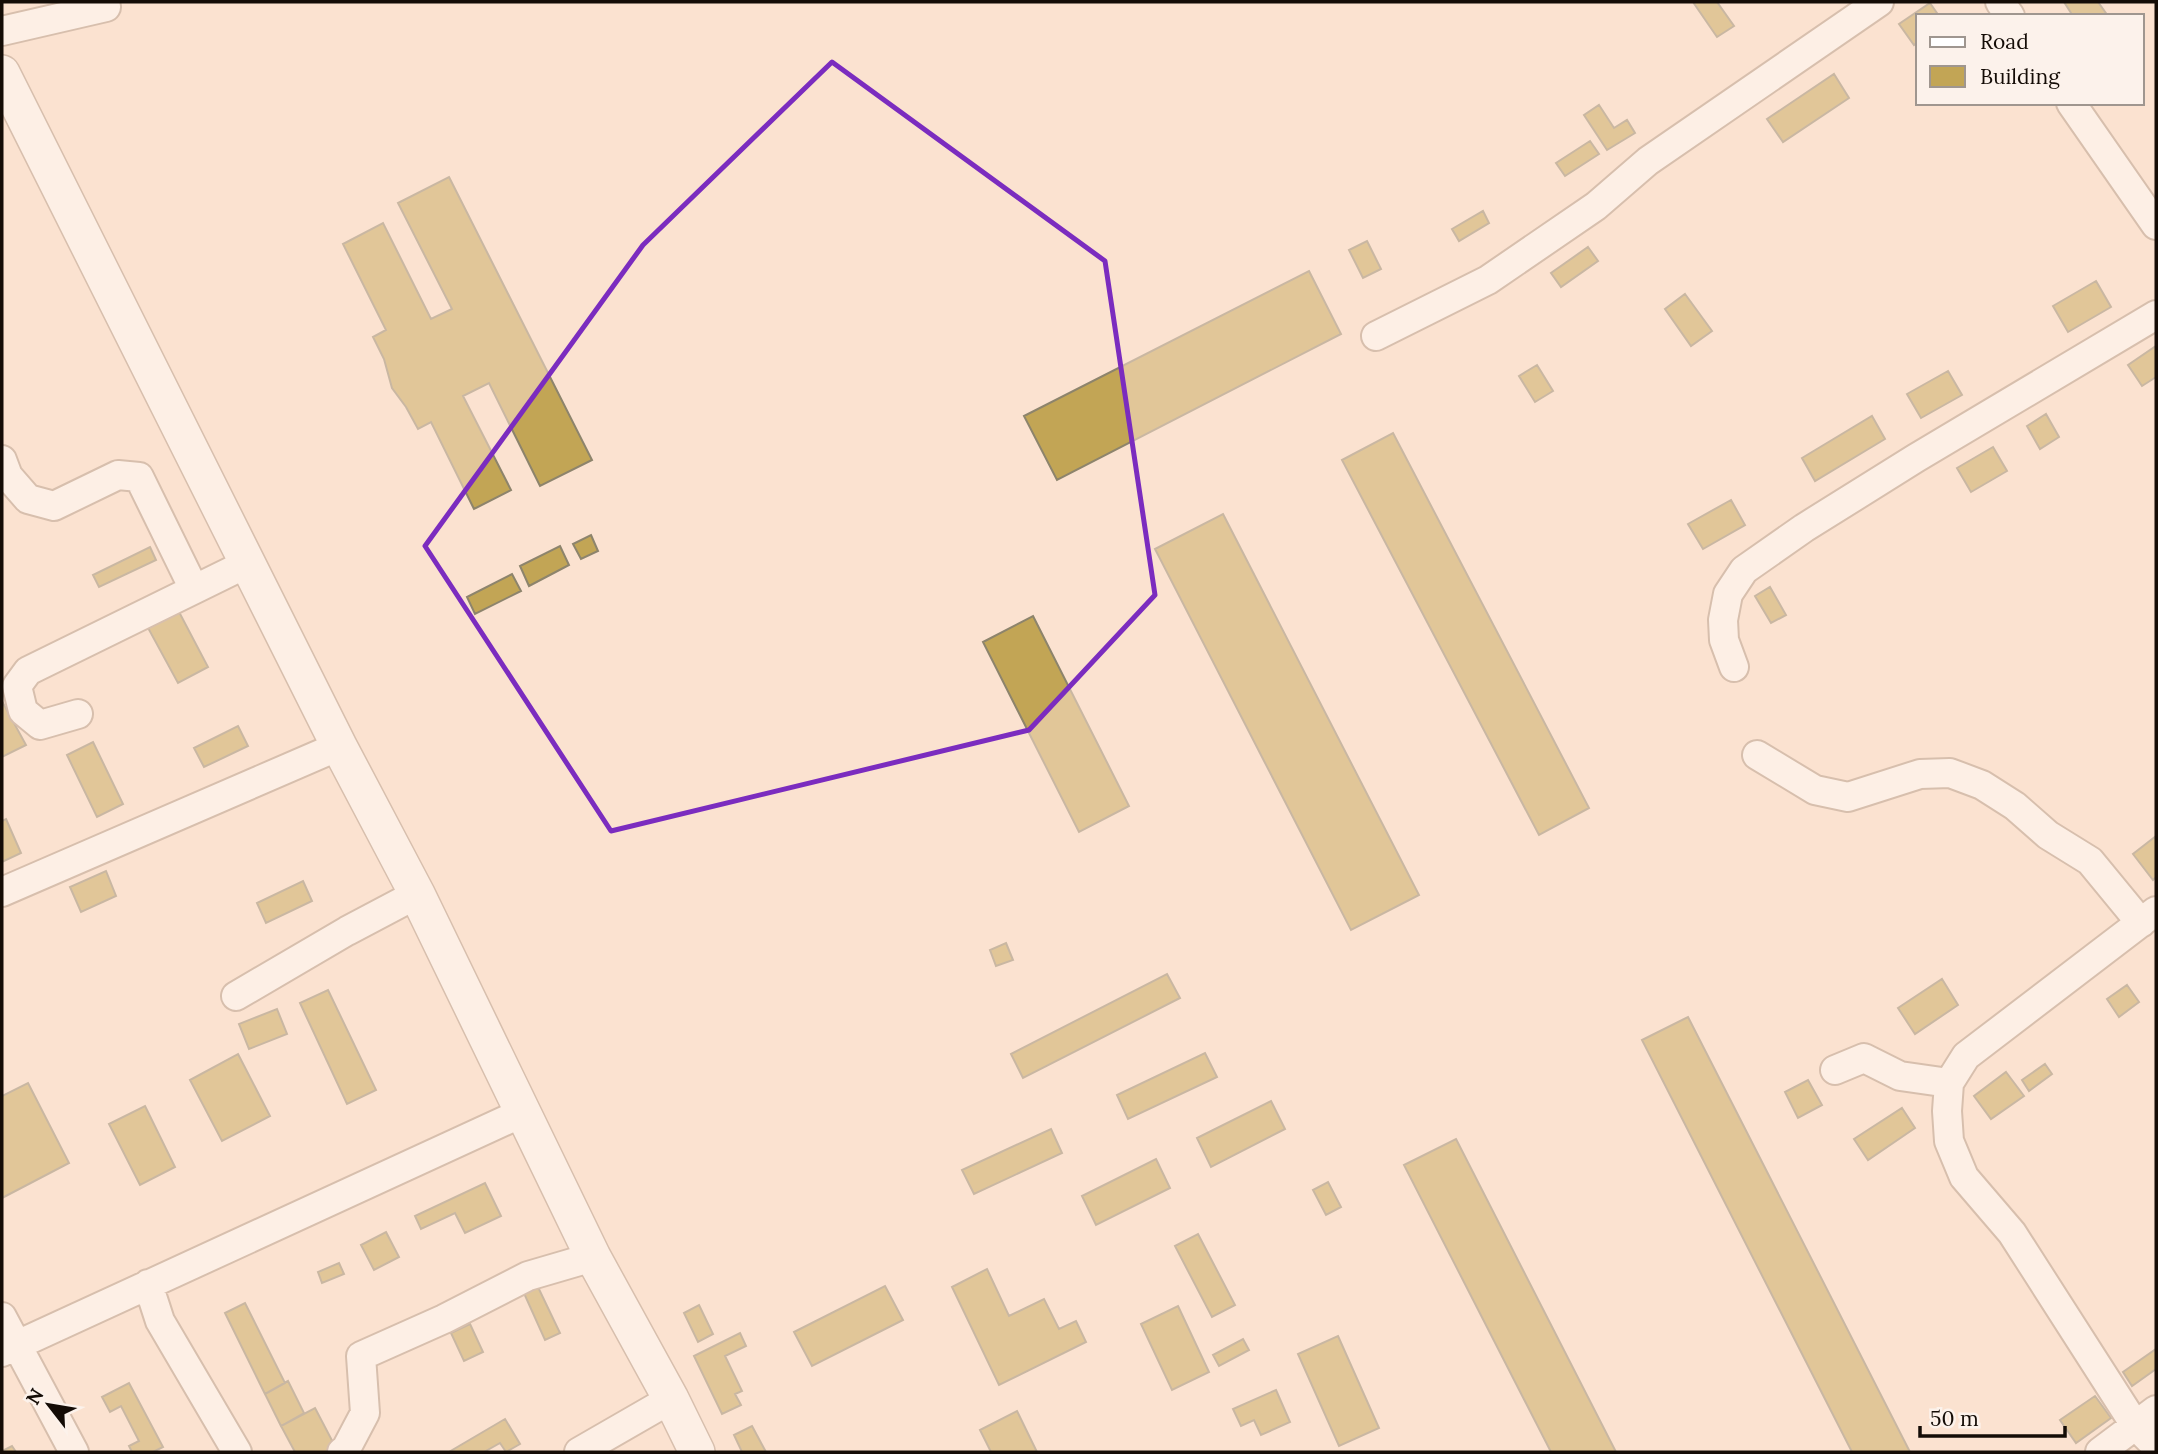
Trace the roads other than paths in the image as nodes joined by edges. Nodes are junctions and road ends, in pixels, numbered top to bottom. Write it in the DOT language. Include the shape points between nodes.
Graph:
graph roads {
  1 [pos="1879,2"];
  2 [pos="106,7"];
  3 [pos="2,31"];
  4 [pos="2,73"];
  5 [pos="2072,105"];
  6 [pos="2156,226"];
  7 [pos="2156,315"];
  8 [pos="1376,336"];
  9 [pos="2,460"];
  10 [pos="248,563"];
  11 [pos="194,589"];
  12 [pos="1734,667"];
  13 [pos="78,714"];
  14 [pos="339,746"];
  15 [pos="1757,755"];
  16 [pos="2,892"];
  17 [pos="417,894"];
  18 [pos="2149,917"];
  19 [pos="236,996"];
  20 [pos="1835,1070"];
  21 [pos="1949,1083"];
  22 [pos="524,1112"];
  23 [pos="593,1257"];
  24 [pos="148,1284"];
  25 [pos="2,1317"];
  26 [pos="9,1348"];
  27 [pos="671,1399"];
  28 [pos="2146,1417"];
  29 [pos="2156,1446"];
  30 [pos="74,1452"];
  31 [pos="237,1452"];
  32 [pos="342,1452"];
  33 [pos="579,1452"];
  34 [pos="697,1452"];
  35 [pos="2100,1452"];
  1 -- 8 [label="street" via="1648,161 1596,206 1488,280"];
  2 -- 3 [label="street"];
  4 -- 10 [label="main road"];
  5 -- 6 [label="street"];
  7 -- 12 [label="street" via="1916,458 1744,570 1728,594 1723,620 1724,640"];
  9 -- 11 [label="street" via="8,476 28,499 54,506 118,475 139,477"];
  10 -- 11 [label="street"];
  10 -- 14 [label="main road"];
  11 -- 13 [label="street" via="28,671 17,686 23,711 40,725"];
  14 -- 16 [label="street"];
  14 -- 17 [label="main road"];
  15 -- 18 [label="street" via="1815,790 1848,797 1920,774 1950,774 1982,785 2090,861"];
  17 -- 19 [label="street"];
  17 -- 22 [label="main road"];
  18 -- 21 [label="street" via="1966,1056"];
  20 -- 21 [label="street" via="1864,1058 1900,1076"];
  21 -- 28 [label="street" via="1949,1141 1964,1177 2012,1233"];
  22 -- 23 [label="main road"];
  22 -- 24 [label="street"];
  23 -- 27 [label="main road"];
  23 -- 32 [label="street" via="528,1276 361,1356 365,1413"];
  24 -- 26 [label="street"];
  24 -- 31 [label="street" via="160,1321"];
  25 -- 26 [label="street"];
  26 -- 30 [label="street"];
  27 -- 33 [label="street"];
  27 -- 34 [label="main road"];
  28 -- 29 [label="street"];
  28 -- 35 [label="street"];
}
